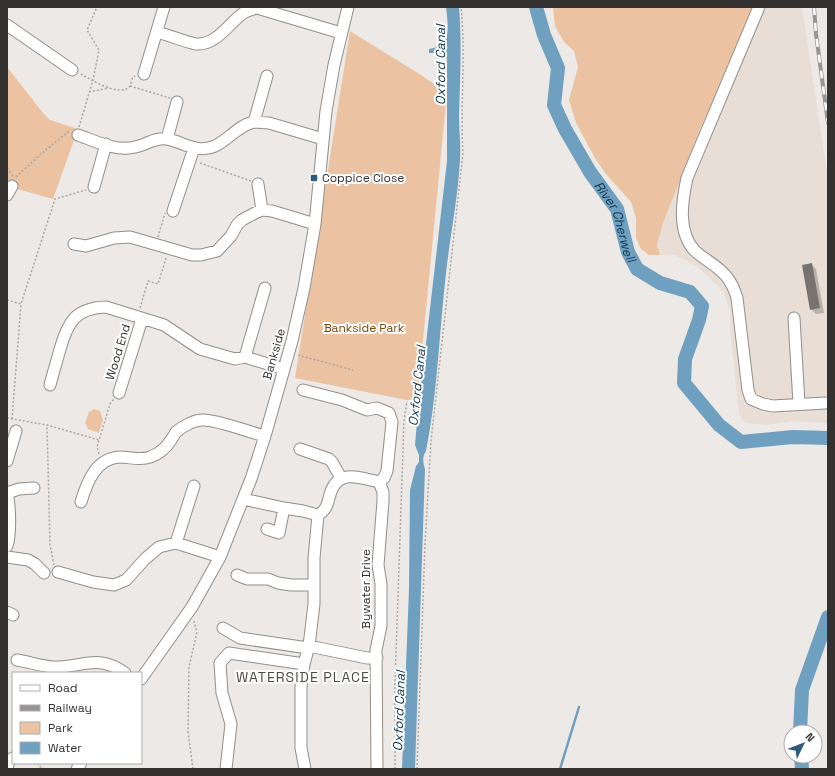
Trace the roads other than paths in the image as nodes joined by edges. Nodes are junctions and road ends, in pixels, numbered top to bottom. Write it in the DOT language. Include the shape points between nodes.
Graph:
graph roads {
  1 [pos="164,7"];
  2 [pos="348,7"];
  3 [pos="759,7"];
  4 [pos="258,8"];
  5 [pos="7,24"];
  6 [pos="157,32"];
  7 [pos="341,33"];
  8 [pos="72,70"];
  9 [pos="144,74"];
  10 [pos="267,76"];
  11 [pos="177,102"];
  12 [pos="254,122"];
  13 [pos="78,134"];
  14 [pos="167,139"];
  15 [pos="324,139"];
  16 [pos="106,144"];
  17 [pos="194,148"];
  18 [pos="258,184"];
  19 [pos="94,187"];
  20 [pos="262,210"];
  21 [pos="173,211"];
  22 [pos="315,224"];
  23 [pos="74,244"];
  24 [pos="265,288"];
  25 [pos="139,318"];
  26 [pos="794,318"];
  27 [pos="245,357"];
  28 [pos="284,368"];
  29 [pos="50,385"];
  30 [pos="303,390"];
  31 [pos="119,393"];
  32 [pos="825,403"];
  33 [pos="799,404"];
  34 [pos="16,431"];
  35 [pos="265,436"];
  36 [pos="300,450"];
  37 [pos="7,461"];
  38 [pos="341,478"];
  39 [pos="379,482"];
  40 [pos="194,486"];
  41 [pos="34,488"];
  42 [pos="7,493"];
  43 [pos="243,499"];
  44 [pos="81,502"];
  45 [pos="284,508"];
  46 [pos="320,514"];
  47 [pos="267,529"];
  48 [pos="8,530"];
  49 [pos="176,543"];
  50 [pos="7,546"];
  51 [pos="7,557"];
  52 [pos="220,557"];
  53 [pos="237,575"];
  54 [pos="314,585"];
  55 [pos="223,628"];
  56 [pos="308,647"];
  57 [pos="377,658"];
  58 [pos="17,660"];
  59 [pos="304,664"];
  60 [pos="64,670"];
  61 [pos="123,672"];
  62 [pos="142,678"];
  63 [pos="12,759"];
  64 [pos="7,769"];
  65 [pos="226,769"];
  66 [pos="305,769"];
  67 [pos="377,769"];
  1 -- 6 [label="street"];
  2 -- 7 [label="street, Bankside"];
  3 -- 33 [label="street" via="687,178 682,201 685,236 695,251 726,277 733,287 737,298 751,399 773,406"];
  4 -- 6 [label="street" via="244,13 220,34 204,43 196,44"];
  4 -- 7 [label="street"];
  5 -- 8 [label="street"];
  6 -- 9 [label="street"];
  7 -- 15 [label="street, Bankside"];
  10 -- 12 [label="street"];
  11 -- 14 [label="street"];
  12 -- 15 [label="street" via="269,123"];
  12 -- 17 [label="street" via="247,123 215,146"];
  13 -- 16 [label="street"];
  14 -- 16 [label="street" via="150,141 127,149"];
  14 -- 17 [label="street"];
  15 -- 22 [label="street, Bankside"];
  16 -- 19 [label="street"];
  17 -- 21 [label="street"];
  18 -- 20 [label="street"];
  20 -- 22 [label="street"];
  20 -- 23 [label="street" via="242,220 217,251 201,255 192,255 130,237 114,238 86,246"];
  22 -- 28 [label="street, Bankside" via="299,313"];
  24 -- 27 [label="street"];
  25 -- 27 [label="street, Wood End" via="164,325 200,349 235,359"];
  25 -- 29 [label="street, Wood End" via="106,307 79,313 65,331"];
  25 -- 31 [label="street, Wood End"];
  26 -- 33 [label="street"];
  27 -- 28 [label="street, Wood End"];
  28 -- 35 [label="street, Bankside"];
  30 -- 39 [label="street" via="342,400 366,410 378,408 389,413 392,422 387,471"];
  32 -- 33 [label="street"];
  34 -- 37 [label="street"];
  35 -- 43 [label="street, Bankside"];
  35 -- 44 [label="street" via="211,421 202,420 188,424 175,433 166,447 151,457 112,458 102,464 88,481"];
  36 -- 38 [label="street" via="329,459"];
  38 -- 39 [label="street" via="355,477"];
  38 -- 46 [label="street" via="333,484 326,509"];
  39 -- 57 [label="street, Bywater Drive" via="383,501 378,565 381,584 381,626"];
  40 -- 49 [label="street"];
  41 -- 42 [label="street"];
  42 -- 48 [label="street" via="10,518"];
  43 -- 45 [label="street"];
  43 -- 52 [label="street, Bankside"];
  45 -- 46 [label="street"];
  45 -- 47 [label="street" via="279,533"];
  46 -- 54 [label="street" via="314,558"];
  48 -- 50 [label="street"];
  49 -- 51 [label="street" via="159,547 126,580 114,585 93,582 28,560"];
  49 -- 52 [label="street"];
  52 -- 62 [label="street, Bankside" via="192,607"];
  53 -- 54 [label="street" via="247,579 268,579 291,585"];
  54 -- 56 [label="street"];
  55 -- 56 [label="street" via="240,638"];
  56 -- 57 [label="street"];
  56 -- 59 [label="street"];
  57 -- 67 [label="street, Bywater Drive"];
  58 -- 60 [label="street"];
  59 -- 65 [label="street" via="229,653 220,663 222,693 231,724"];
  59 -- 66 [label="street" via="301,687 301,748"];
  60 -- 61 [label="street" via="78,663 98,662 109,664"];
  63 -- 64 [label="street"];
}
